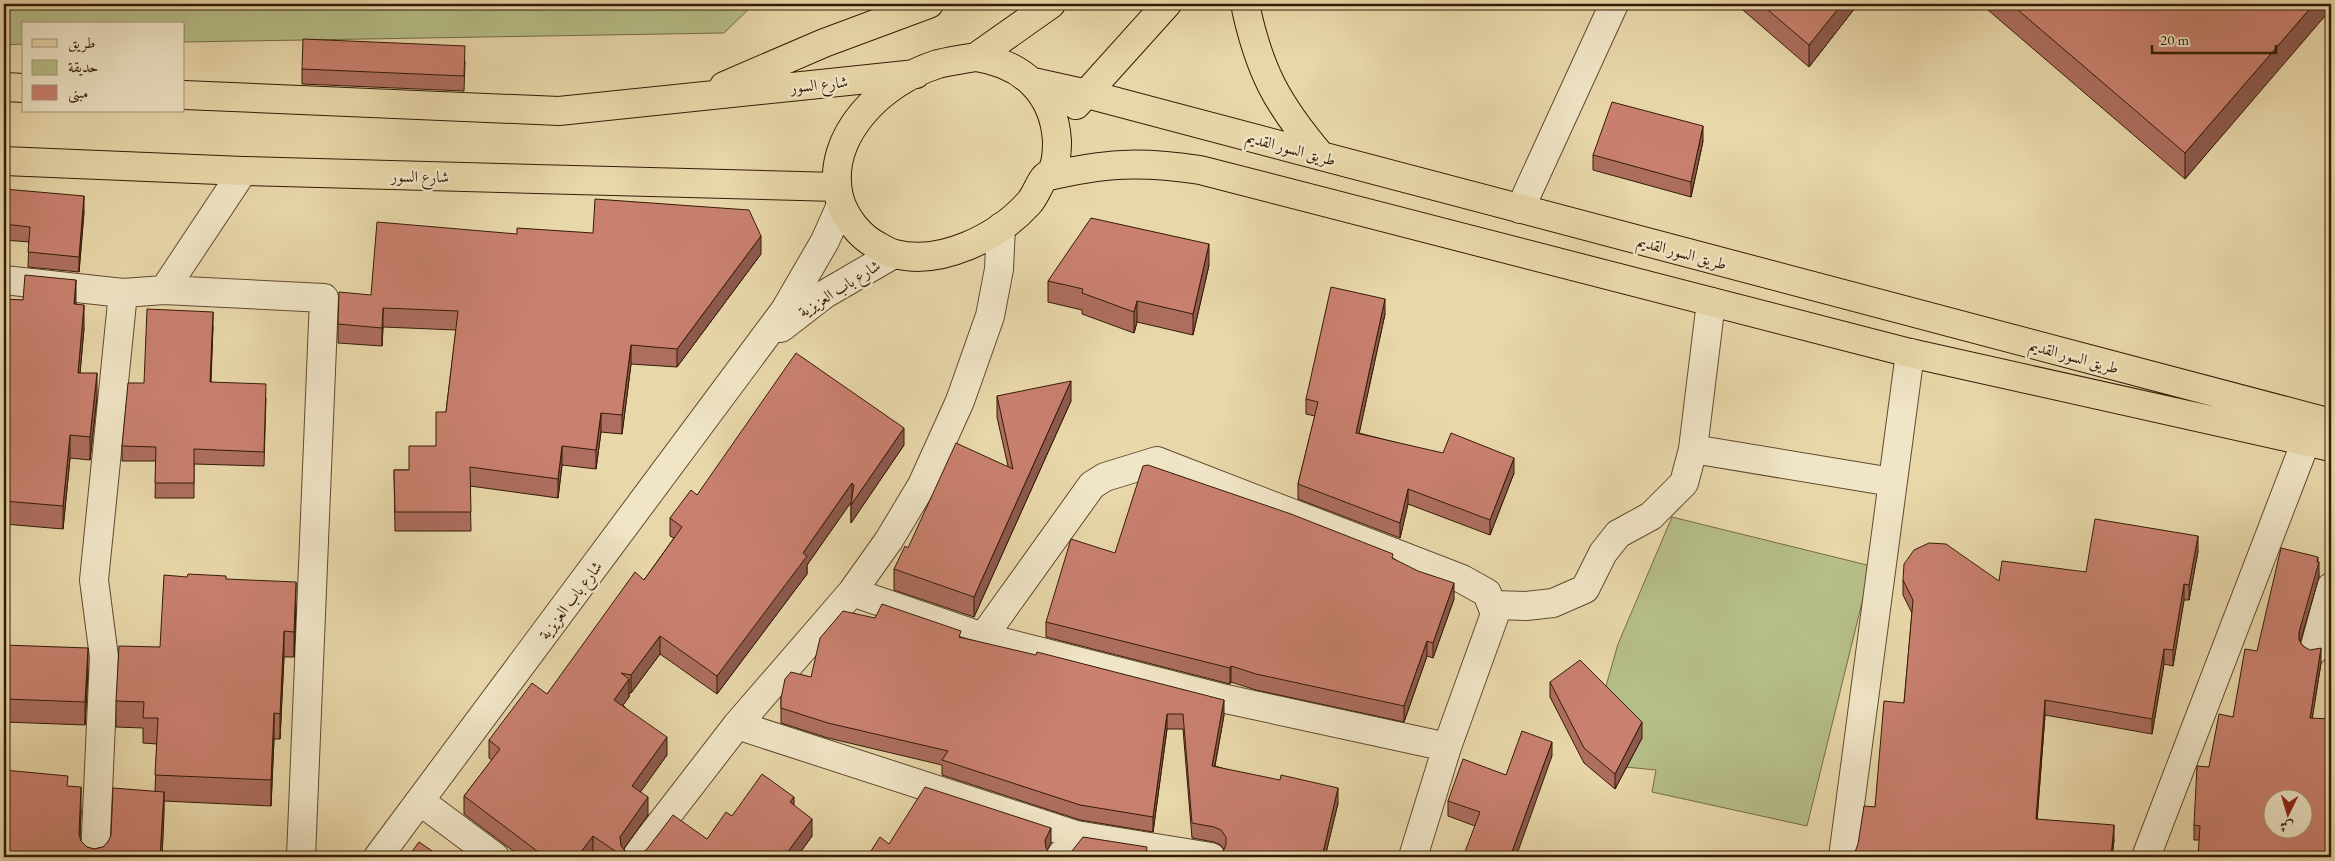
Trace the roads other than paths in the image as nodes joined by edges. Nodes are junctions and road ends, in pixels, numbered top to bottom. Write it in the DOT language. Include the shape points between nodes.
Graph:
graph roads {
  1 [pos="929,4"];
  2 [pos="1051,4"];
  3 [pos="1167,4"];
  4 [pos="1245,4"];
  5 [pos="1614,4"];
  6 [pos="976,57"];
  7 [pos="916,74"];
  8 [pos="1033,82"];
  9 [pos="4,87"];
  10 [pos="22,88"];
  11 [pos="1087,94"];
  12 [pos="185,95"];
  13 [pos="699,97"];
  14 [pos="1056,127"];
  15 [pos="1320,156"];
  16 [pos="4,161"];
  17 [pos="243,171"];
  18 [pos="1045,177"];
  19 [pos="839,196"];
  20 [pos="1520,209"];
  21 [pos="1001,227"];
  22 [pos="894,254"];
  23 [pos="4,280"];
  24 [pos="164,290"];
  25 [pos="123,293"];
  26 [pos="1711,302"];
  27 [pos="762,343"];
  28 [pos="1910,353"];
  29 [pos="2322,433"];
  30 [pos="1693,449"];
  31 [pos="1892,482"];
  32 [pos="2331,587"];
  33 [pos="852,592"];
  34 [pos="1494,606"];
  35 [pos="983,636"];
  36 [pos="2314,650"];
  37 [pos="736,725"];
  38 [pos="1447,747"];
  39 [pos="420,801"];
  40 [pos="1076,835"];
  41 [pos="1199,856"];
  42 [pos="95,857"];
  43 [pos="301,857"];
  44 [pos="378,857"];
  45 [pos="495,857"];
  46 [pos="635,857"];
  47 [pos="1060,857"];
  48 [pos="1413,857"];
  49 [pos="1843,857"];
  50 [pos="2146,857"];
  1 -- 13 [label="main road" via="824,43"];
  2 -- 6 [label="main road"];
  3 -- 11 [label="main road"];
  4 -- 15 [label="main road" via="1254,44 1270,85 1293,123"];
  5 -- 20 [label="street"];
  6 -- 7 [label="main road" via="938,64"];
  6 -- 8 [label="main road" via="996,60"];
  7 -- 13 [label="main road, شارع السور"];
  7 -- 19 [label="main road" via="876,101 849,132 837,162"];
  8 -- 11 [label="main road, طريق السور القديم"];
  8 -- 14 [label="main road" via="1048,103"];
  9 -- 10 [label="main road"];
  11 -- 14 [label="main road"];
  11 -- 15 [label="main road, طريق السور القديم"];
  12 -- 13 [label="main road, شارع السور" via="559,111"];
  14 -- 18 [label="main road" via="1057,149 1052,170"];
  15 -- 20 [label="main road, طريق السور القديم"];
  16 -- 17 [label="main road, شارع السور"];
  17 -- 19 [label="main road, شارع السور"];
  17 -- 24 [label="street"];
  18 -- 21 [label="main road" via="1030,203"];
  18 -- 26 [label="main road, طريق السور القديم" via="1125,163 1163,164 1200,170"];
  19 -- 22 [label="main road" via="850,222 869,242"];
  19 -- 27 [label="street, شارع باب العزيزية" via="806,276"];
  20 -- 29 [label="main road, طريق السور القديم"];
  21 -- 22 [label="main road" via="943,254 921,257"];
  21 -- 33 [label="street" via="999,269 990,316 960,401 922,485"];
  22 -- 27 [label="street, شارع باب العزيزية" via="825,294"];
  23 -- 25 [label="street"];
  24 -- 25 [label="street"];
  24 -- 43 [label="street" via="324,298"];
  25 -- 42 [label="street" via="94,580 104,657"];
  26 -- 28 [label="main road, طريق السور القديم"];
  26 -- 30 [label="street"];
  27 -- 39 [label="street, شارع باب العزيزية"];
  28 -- 29 [label="main road, طريق السور القديم"];
  28 -- 31 [label="street"];
  29 -- 50 [label="street"];
  30 -- 31 [label="street"];
  30 -- 34 [label="street" via="1684,483 1651,516 1618,534 1585,589 1553,603"];
  31 -- 49 [label="street"];
  32 -- 36 [label="street"];
  33 -- 35 [label="street"];
  33 -- 37 [label="street"];
  34 -- 35 [label="street" via="1487,593 1462,579 1157,461 1105,476 1092,485"];
  34 -- 38 [label="street" via="1493,625"];
  35 -- 38 [label="street" via="1226,699"];
  37 -- 40 [label="street"];
  37 -- 46 [label="street"];
  38 -- 48 [label="street"];
  39 -- 44 [label="street, شارع باب العزيزية"];
  39 -- 45 [label="street"];
  40 -- 41 [label="street"];
  40 -- 47 [label="street"];
}
